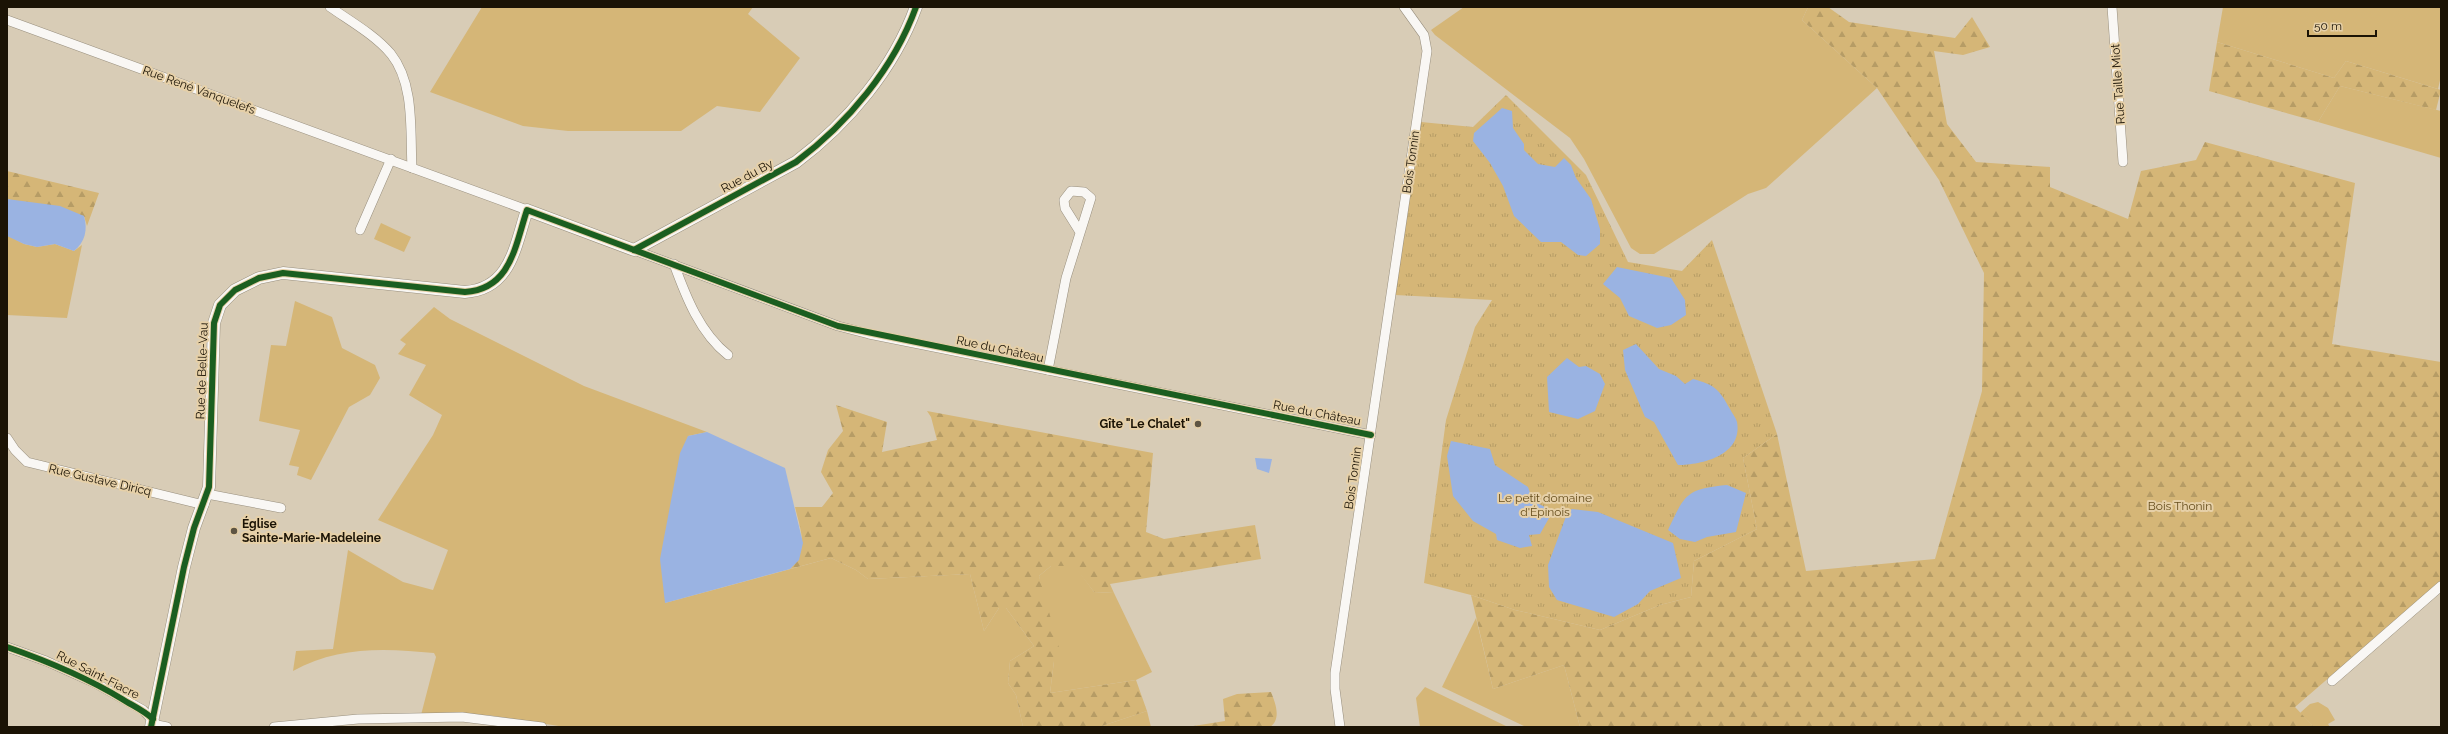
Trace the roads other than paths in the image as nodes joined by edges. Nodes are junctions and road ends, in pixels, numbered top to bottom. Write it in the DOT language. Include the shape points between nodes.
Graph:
graph roads {
  1 [pos="330,7"];
  2 [pos="916,7"];
  3 [pos="1404,7"];
  4 [pos="2112,7"];
  5 [pos="7,20"];
  6 [pos="391,159"];
  7 [pos="2123,162"];
  8 [pos="412,168"];
  9 [pos="527,210"];
  10 [pos="360,230"];
  11 [pos="1080,232"];
  12 [pos="634,250"];
  13 [pos="674,264"];
  14 [pos="728,355"];
  15 [pos="1048,370"];
  16 [pos="1371,435"];
  17 [pos="7,438"];
  18 [pos="206,500"];
  19 [pos="282,508"];
  20 [pos="2441,586"];
  21 [pos="7,647"];
  22 [pos="2332,681"];
  23 [pos="152,723"];
  24 [pos="167,727"];
  25 [pos="274,727"];
  26 [pos="542,727"];
  27 [pos="1340,727"];
  1 -- 8 [label="street" via="384,48 394,59 408,101"];
  2 -- 12 [label="street, Rue du By" via="902,38 875,83 818,146 796,162"];
  3 -- 16 [label="street, Bois Tonnin" via="1424,35 1428,51"];
  4 -- 7 [label="street, Rue Taille Miot"];
  5 -- 6 [label="street, Rue René Vanquelefs"];
  6 -- 8 [label="street"];
  6 -- 10 [label="street"];
  8 -- 9 [label="street"];
  9 -- 12 [label="street"];
  9 -- 18 [label="street, Rue de Belle-Vau" via="505,272 492,284 475,292 283,273 247,283 226,298 220,305 214,323"];
  11 -- 15 [label="street, Rue du Château" via="1066,278"];
  12 -- 13 [label="street, Rue du Château"];
  13 -- 14 [label="street" via="682,286 709,338"];
  13 -- 15 [label="street, Rue du Château" via="838,326"];
  15 -- 16 [label="street, Rue du Château"];
  16 -- 27 [label="street, Bois Tonnin" via="1335,673 1334,689"];
  17 -- 18 [label="street, Rue Gustave Diricq" via="27,462"];
  18 -- 19 [label="street, Rue Gustave Diricq"];
  18 -- 23 [label="street, Rue de Belle-Vau" via="194,528 184,567"];
  20 -- 22 [label="street"];
  21 -- 23 [label="street, Rue Saint-Fiacre" via="52,663 95,683 144,710"];
  23 -- 24 [label="street, Rue Saint-Fiacre"];
  25 -- 26 [label="street" via="358,719 462,717"];
}
